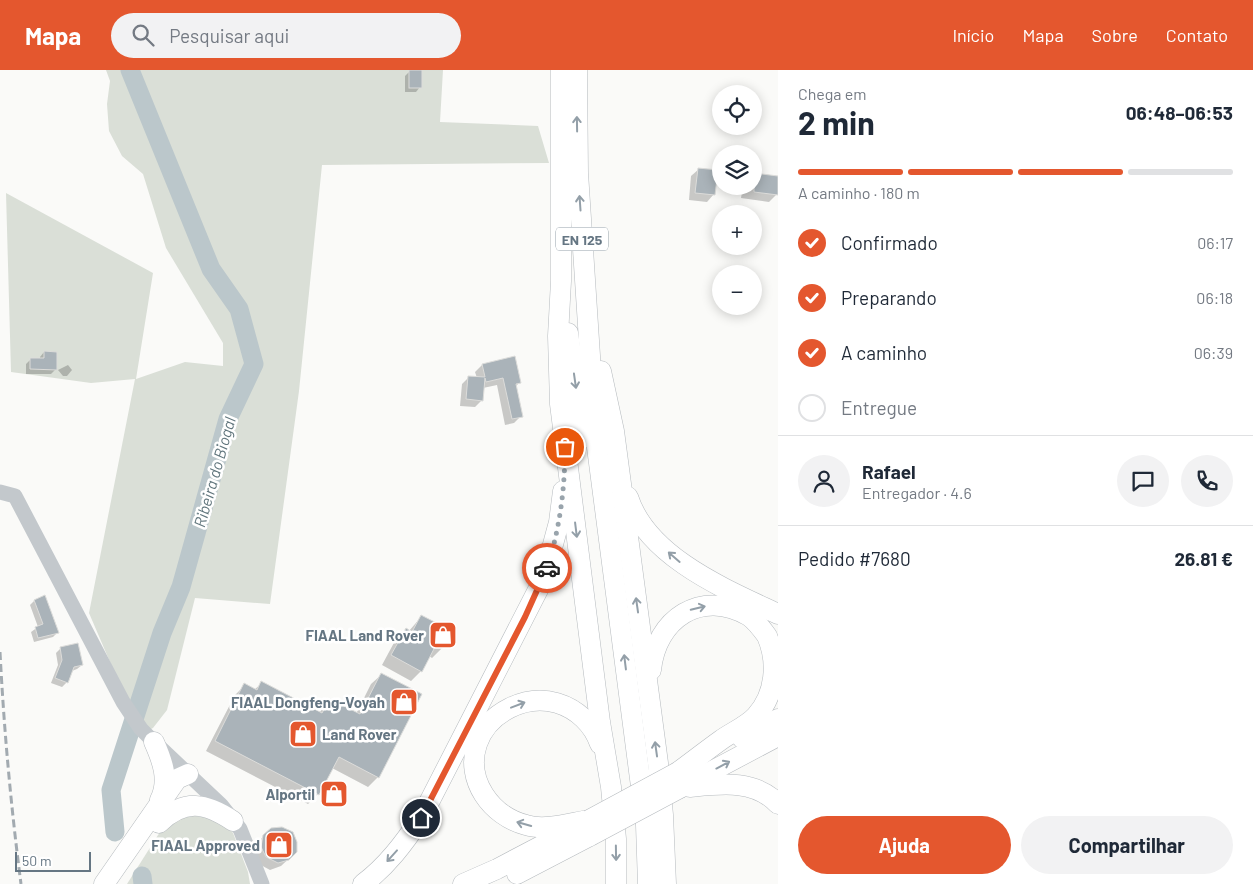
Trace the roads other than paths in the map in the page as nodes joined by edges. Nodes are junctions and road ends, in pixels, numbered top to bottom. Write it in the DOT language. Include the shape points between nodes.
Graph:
graph roads {
  1 [pos="560,70"];
  2 [pos="577,70"];
  3 [pos="561,281"];
  4 [pos="586,304"];
  5 [pos="614,431"];
  6 [pos="565,447"];
  7 [pos="0,492"];
  8 [pos="778,614"];
  9 [pos="650,705"];
  10 [pos="778,719"];
  11 [pos="148,735"];
  12 [pos="778,736"];
  13 [pos="188,774"];
  14 [pos="679,780"];
  15 [pos="611,787"];
  16 [pos="778,804"];
  17 [pos="663,815"];
  18 [pos="157,816"];
  19 [pos="590,820"];
  20 [pos="233,821"];
  21 [pos="565,850"];
  22 [pos="104,884"];
  23 [pos="116,884"];
  24 [pos="262,884"];
  25 [pos="363,884"];
  26 [pos="463,884"];
  27 [pos="497,884"];
  28 [pos="520,884"];
  29 [pos="616,884"];
  30 [pos="634,884"];
  31 [pos="648,884"];
  32 [pos="666,884"];
  33 [pos="681,884"];
  1 -- 3 [label="main road, EN 125"];
  4 -- 2 [label="main road, EN 125, one-way" via="578,173"];
  3 -- 6 [label="main road" via="558,374"];
  3 -- 30 [label="main road, one-way" via="628,778"];
  4 -- 5 [label="main road"];
  31 -- 4 [label="main road, one-way" via="645,817 595,432"];
  8 -- 5 [label="main road, one-way" via="681,563 640,522 629,500"];
  9 -- 5 [label="main road, one-way"];
  6 -- 15 [label="main road, one-way"];
  6 -- 25 [label="main road, one-way" via="559,522 544,578 421,818 402,846"];
  7 -- 11 [label="street" via="15,496 122,702"];
  9 -- 14 [label="main road, one-way" via="650,677 656,646 673,621 689,610 704,606 734,610 750,617 771,642 776,674 772,691 756,716"];
  17 -- 9 [label="main road, one-way"];
  10 -- 14 [label="main road"];
  11 -- 13 [label="street"];
  11 -- 18 [label="main road" via="162,759 164,772"];
  14 -- 12 [label="main road, one-way"];
  13 -- 18 [label="main road" via="177,780"];
  13 -- 20 [label="street"];
  14 -- 16 [label="main road" via="736,784 763,792"];
  14 -- 19 [label="main road, bridge"];
  14 -- 21 [label="main road, bridge"];
  19 -- 15 [label="main road, one-way" via="544,827 526,826 507,818 492,806 482,794 476,777 477,744 486,728 498,715 529,701 547,700 564,705 580,714 592,728 599,741"];
  15 -- 29 [label="main road, one-way"];
  17 -- 32 [label="main road"];
  17 -- 33 [label="main road" via="671,859"];
  18 -- 20 [label="main road" via="185,807 201,806 216,810"];
  18 -- 22 [label="main road"];
  18 -- 23 [label="main road"];
  19 -- 26 [label="main road"];
  20 -- 24 [label="street" via="240,829"];
  21 -- 27 [label="main road"];
  21 -- 28 [label="main road"];
}
